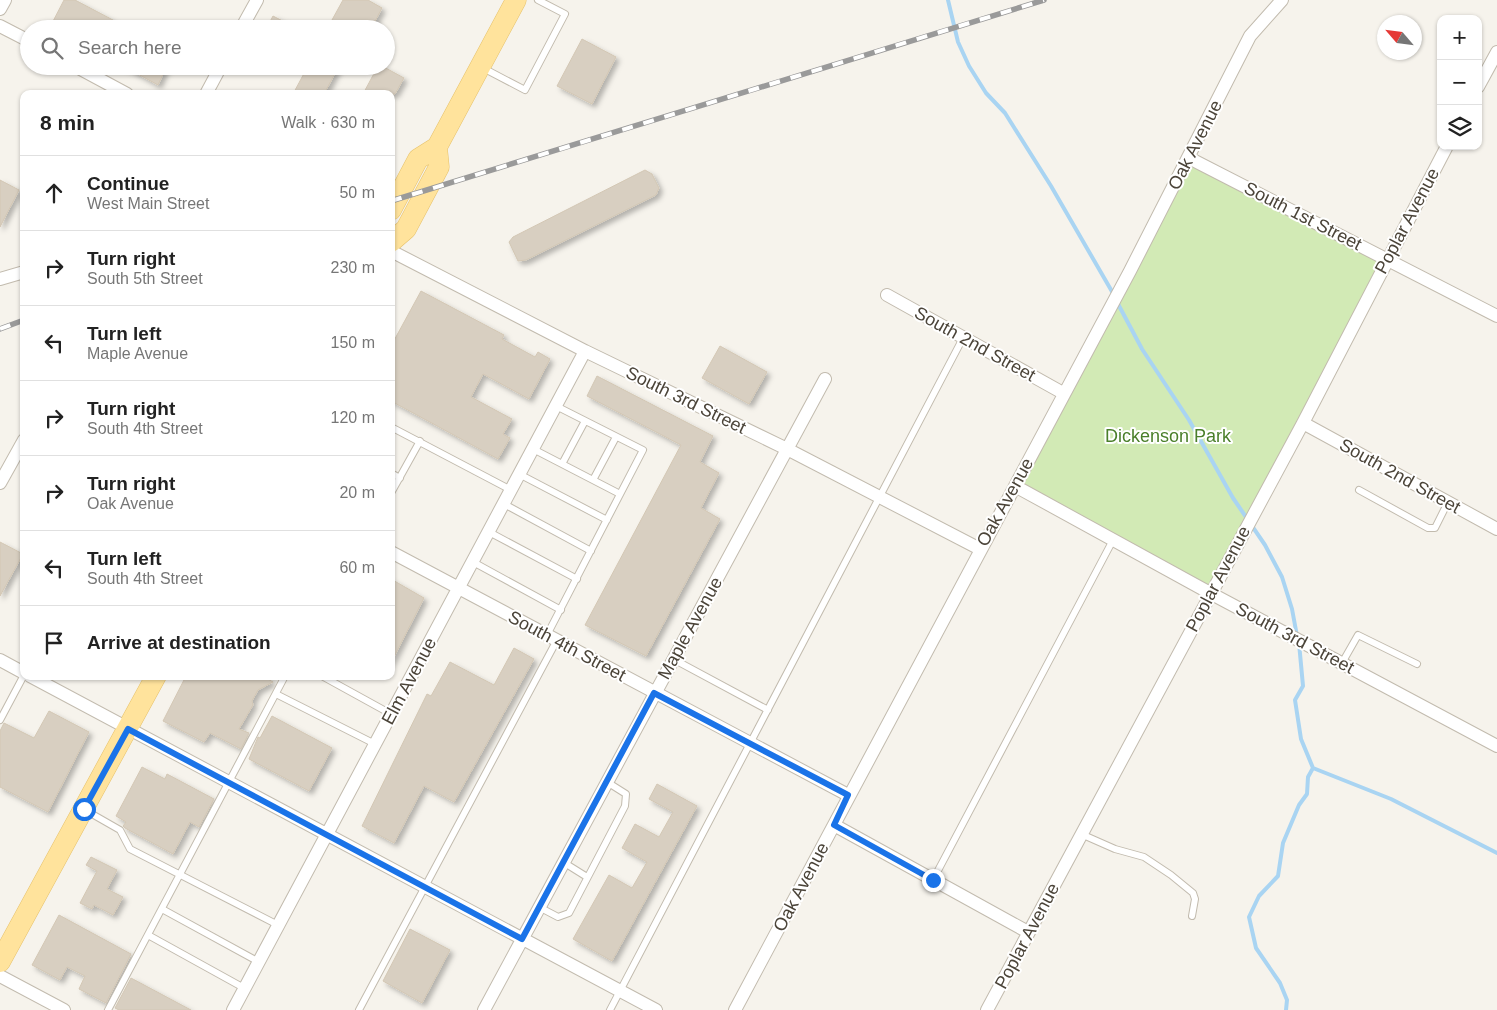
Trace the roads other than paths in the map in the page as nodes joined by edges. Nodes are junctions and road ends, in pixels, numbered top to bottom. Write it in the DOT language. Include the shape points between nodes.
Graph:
graph roads {
  1 [pos="5,0"];
  2 [pos="257,0"];
  3 [pos="516,0"];
  4 [pos="538,0"];
  5 [pos="1282,0"];
  6 [pos="0,9"];
  7 [pos="247,20"];
  8 [pos="0,26"];
  9 [pos="20,36"];
  10 [pos="1497,52"];
  11 [pos="480,66"];
  12 [pos="92,75"];
  13 [pos="216,75"];
  14 [pos="1482,80"];
  15 [pos="120,90"];
  16 [pos="208,90"];
  17 [pos="437,147"];
  18 [pos="1445,150"];
  19 [pos="1189,158"];
  20 [pos="395,199"];
  21 [pos="395,239"];
  22 [pos="395,254"];
  23 [pos="1387,258"];
  24 [pos="20,273"];
  25 [pos="0,280"];
  26 [pos="887,295"];
  27 [pos="1497,316"];
  28 [pos="963,338"];
  29 [pos="585,351"];
  30 [pos="825,378"];
  31 [pos="1063,393"];
  32 [pos="556,406"];
  33 [pos="585,421"];
  34 [pos="1303,423"];
  35 [pos="395,429"];
  36 [pos="616,437"];
  37 [pos="420,441"];
  38 [pos="20,447"];
  39 [pos="533,449"];
  40 [pos="787,449"];
  41 [pos="562,464"];
  42 [pos="519,474"];
  43 [pos="395,475"];
  44 [pos="400,478"];
  45 [pos="594,480"];
  46 [pos="0,483"];
  47 [pos="395,486"];
  48 [pos="1015,486"];
  49 [pos="511,490"];
  50 [pos="1359,490"];
  51 [pos="620,494"];
  52 [pos="880,498"];
  53 [pos="1448,502"];
  54 [pos="504,504"];
  55 [pos="607,520"];
  56 [pos="1497,529"];
  57 [pos="489,532"];
  58 [pos="1114,540"];
  59 [pos="980,549"];
  60 [pos="591,550"];
  61 [pos="395,554"];
  62 [pos="473,562"];
  63 [pos="576,579"];
  64 [pos="459,588"];
  65 [pos="1210,593"];
  66 [pos="561,610"];
  67 [pos="552,638"];
  68 [pos="673,659"];
  69 [pos="0,660"];
  70 [pos="1337,660"];
  71 [pos="1417,664"];
  72 [pos="20,672"];
  73 [pos="21,680"];
  74 [pos="37,680"];
  75 [pos="154,680"];
  76 [pos="283,680"];
  77 [pos="329,680"];
  78 [pos="654,693"];
  79 [pos="276,694"];
  80 [pos="768,710"];
  81 [pos="391,714"];
  82 [pos="0,720"];
  83 [pos="128,729"];
  84 [pos="375,744"];
  85 [pos="750,744"];
  86 [pos="1497,746"];
  87 [pos="229,782"];
  88 [pos="607,782"];
  89 [pos="848,795"];
  90 [pos="84,809"];
  91 [pos="834,825"];
  92 [pos="326,834"];
  93 [pos="1081,834"];
  94 [pos="563,862"];
  95 [pos="180,875"];
  96 [pos="587,878"];
  97 [pos="933,880"];
  98 [pos="425,887"];
  99 [pos="539,907"];
  100 [pos="162,909"];
  101 [pos="1192,916"];
  102 [pos="278,925"];
  103 [pos="1028,932"];
  104 [pos="148,935"];
  105 [pos="522,939"];
  106 [pos="0,962"];
  107 [pos="259,962"];
  108 [pos="0,976"];
  109 [pos="244,988"];
  110 [pos="620,991"];
  111 [pos="64,1010"];
  112 [pos="108,1010"];
  113 [pos="233,1010"];
  114 [pos="359,1010"];
  115 [pos="484,1010"];
  116 [pos="610,1010"];
  117 [pos="656,1010"];
  118 [pos="735,1010"];
  119 [pos="987,1010"];
  1 -- 6 [label="street"];
  2 -- 7 [label="street"];
  3 -- 11 [label="main road"];
  4 -- 11 [label="lane" via="565,14 525,90"];
  5 -- 19 [label="street, Oak Avenue" via="1250,36"];
  8 -- 9 [label="street"];
  10 -- 14 [label="street"];
  11 -- 17 [label="main road"];
  12 -- 15 [label="street"];
  13 -- 16 [label="street"];
  17 -- 20 [label="main road" via="418,159"];
  17 -- 21 [label="main road" via="439,167 406,229"];
  18 -- 23 [label="street, Poplar Avenue"];
  19 -- 23 [label="street, South 1st Street"];
  19 -- 31 [label="street, Oak Avenue"];
  22 -- 29 [label="street, South 3rd Street"];
  23 -- 27 [label="street, South 1st Street"];
  23 -- 34 [label="street, Poplar Avenue"];
  24 -- 25 [label="street"];
  26 -- 28 [label="street, South 2nd Street"];
  28 -- 31 [label="street, South 2nd Street"];
  28 -- 52 [label="lane"];
  29 -- 32 [label="street, Elm Avenue"];
  29 -- 40 [label="street, South 3rd Street"];
  30 -- 40 [label="street, Maple Avenue"];
  31 -- 48 [label="street, Oak Avenue"];
  32 -- 33 [label="lane"];
  32 -- 39 [label="street, Elm Avenue"];
  33 -- 36 [label="lane"];
  33 -- 41 [label="lane"];
  34 -- 53 [label="street, South 2nd Street"];
  34 -- 65 [label="street, Poplar Avenue"];
  35 -- 37 [label="lane"];
  36 -- 45 [label="lane"];
  36 -- 51 [label="lane" via="642,450"];
  37 -- 44 [label="lane"];
  37 -- 49 [label="lane"];
  38 -- 46 [label="street"];
  39 -- 41 [label="lane"];
  39 -- 42 [label="street, Elm Avenue"];
  40 -- 52 [label="street, South 3rd Street"];
  40 -- 68 [label="street, Maple Avenue"];
  41 -- 45 [label="lane"];
  42 -- 49 [label="street, Elm Avenue"];
  42 -- 55 [label="lane"];
  43 -- 44 [label="lane"];
  44 -- 47 [label="lane"];
  45 -- 51 [label="lane"];
  48 -- 58 [label="street, South 3rd Street"];
  48 -- 59 [label="street, Oak Avenue"];
  49 -- 54 [label="street, Elm Avenue"];
  50 -- 53 [label="lane" via="1428,528 1435,528"];
  51 -- 55 [label="lane"];
  52 -- 59 [label="street, South 3rd Street"];
  52 -- 80 [label="lane"];
  53 -- 56 [label="street, South 2nd Street"];
  54 -- 57 [label="street, Elm Avenue"];
  54 -- 60 [label="lane"];
  55 -- 60 [label="lane"];
  57 -- 62 [label="street, Elm Avenue"];
  57 -- 63 [label="lane"];
  58 -- 65 [label="street, South 3rd Street"];
  58 -- 97 [label="lane"];
  59 -- 89 [label="street, Oak Avenue"];
  60 -- 63 [label="lane"];
  61 -- 64 [label="street, South 4th Street"];
  62 -- 64 [label="street, Elm Avenue"];
  62 -- 66 [label="lane"];
  63 -- 66 [label="lane"];
  64 -- 67 [label="street, South 4th Street"];
  64 -- 81 [label="street, Elm Avenue"];
  65 -- 70 [label="street, South 3rd Street"];
  65 -- 93 [label="street, Poplar Avenue"];
  66 -- 67 [label="lane"];
  67 -- 78 [label="street, South 4th Street"];
  67 -- 98 [label="lane"];
  68 -- 78 [label="street, Maple Avenue"];
  68 -- 80 [label="lane"];
  69 -- 72 [label="street"];
  70 -- 71 [label="lane" via="1358,635"];
  70 -- 86 [label="street, South 3rd Street"];
  73 -- 82 [label="lane"];
  74 -- 83 [label="street"];
  75 -- 83 [label="main road"];
  76 -- 79 [label="lane"];
  77 -- 81 [label="lane"];
  78 -- 85 [label="street, South 4th Street"];
  78 -- 88 [label="street, Maple Avenue"];
  79 -- 84 [label="lane"];
  79 -- 87 [label="lane"];
  80 -- 85 [label="lane"];
  81 -- 84 [label="street, Elm Avenue"];
  83 -- 87 [label="street"];
  83 -- 90 [label="main road"];
  84 -- 92 [label="street, Elm Avenue"];
  85 -- 89 [label="street, South 4th Street"];
  85 -- 110 [label="lane"];
  87 -- 92 [label="street"];
  87 -- 95 [label="lane"];
  88 -- 94 [label="street, Maple Avenue"];
  88 -- 96 [label="lane" via="626,794 625,806"];
  89 -- 91 [label="street, Oak Avenue"];
  90 -- 95 [label="lane" via="120,830 130,849"];
  90 -- 106 [label="main road"];
  91 -- 97 [label="street"];
  91 -- 118 [label="street, Oak Avenue"];
  92 -- 98 [label="street"];
  92 -- 102 [label="street, Elm Avenue"];
  93 -- 101 [label="lane" via="1144,857 1178,880 1193,894"];
  93 -- 103 [label="street, Poplar Avenue"];
  94 -- 96 [label="lane"];
  94 -- 99 [label="street, Maple Avenue"];
  95 -- 100 [label="lane"];
  95 -- 102 [label="lane"];
  96 -- 99 [label="lane" via="569,913 558,917"];
  97 -- 103 [label="street"];
  98 -- 105 [label="street"];
  98 -- 114 [label="lane"];
  99 -- 105 [label="street, Maple Avenue"];
  100 -- 104 [label="lane"];
  100 -- 107 [label="lane"];
  102 -- 107 [label="street, Elm Avenue"];
  103 -- 119 [label="street, Poplar Avenue"];
  104 -- 109 [label="lane"];
  104 -- 112 [label="lane"];
  105 -- 110 [label="street"];
  105 -- 115 [label="street, Maple Avenue"];
  107 -- 109 [label="street, Elm Avenue"];
  108 -- 111 [label="street"];
  109 -- 113 [label="street, Elm Avenue"];
  110 -- 116 [label="lane"];
  110 -- 117 [label="street"];
}
